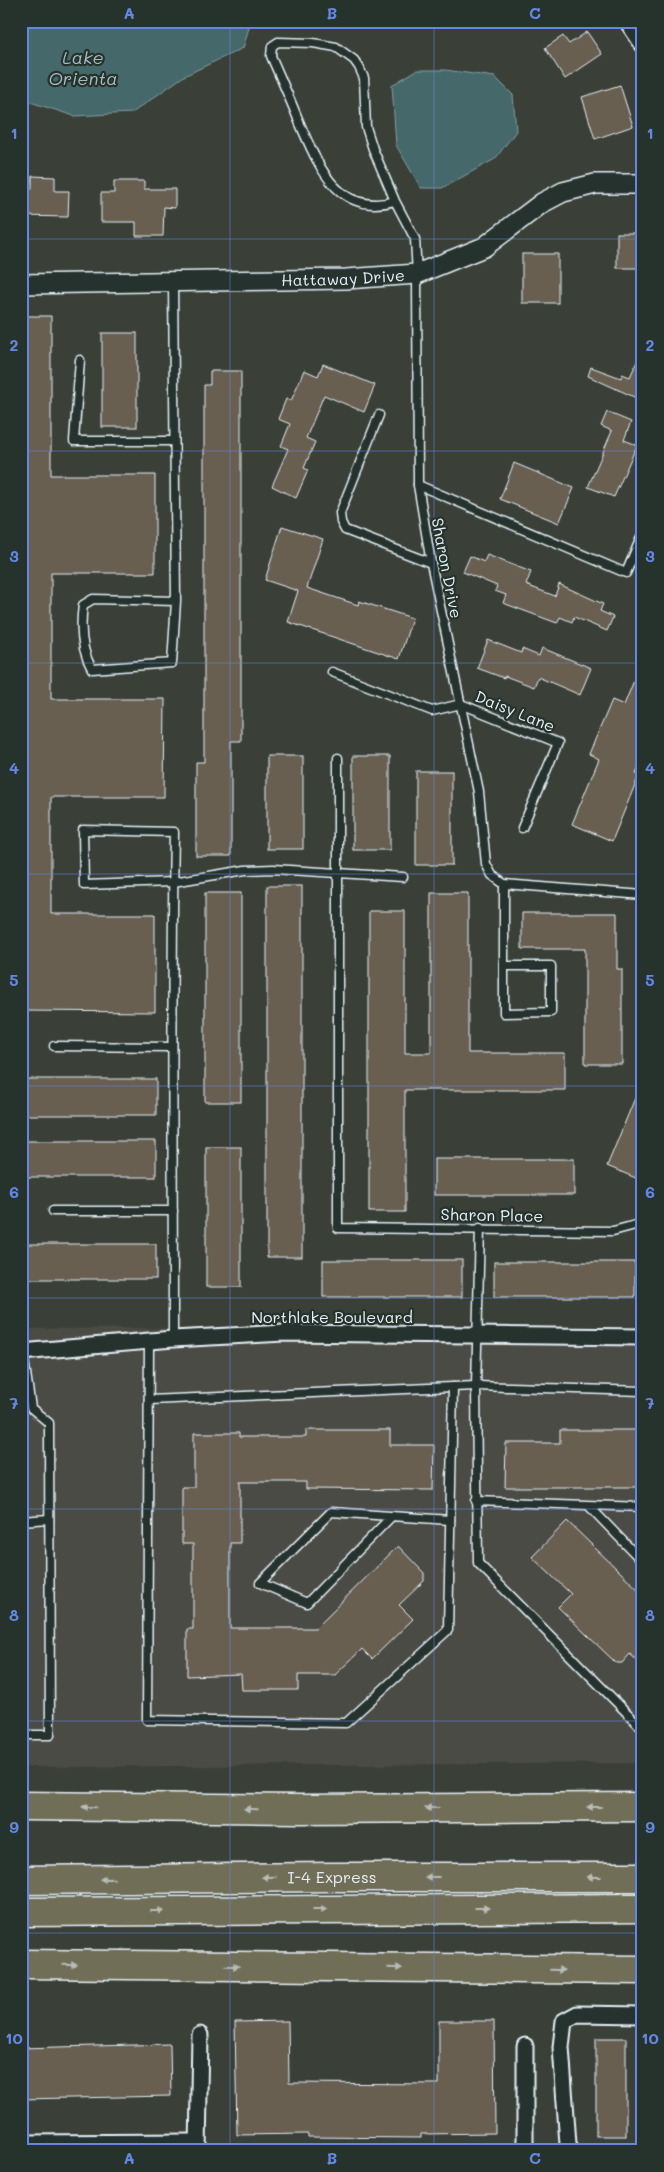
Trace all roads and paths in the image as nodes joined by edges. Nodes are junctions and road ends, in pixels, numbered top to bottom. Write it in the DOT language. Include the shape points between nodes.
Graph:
graph roads {
  1 [pos="627,21"];
  2 [pos="643,44"];
  3 [pos="643,184"];
  4 [pos="395,202"];
  5 [pos="418,274"];
  6 [pos="173,282"];
  7 [pos="21,284"];
  8 [pos="80,360"];
  9 [pos="379,414"];
  10 [pos="173,441"];
  11 [pos="418,485"];
  12 [pos="643,533"];
  13 [pos="431,563"];
  14 [pos="176,601"];
  15 [pos="332,672"];
  16 [pos="461,704"];
  17 [pos="338,758"];
  18 [pos="522,828"];
  19 [pos="337,873"];
  20 [pos="403,878"];
  21 [pos="173,882"];
  22 [pos="504,884"];
  23 [pos="642,893"];
  24 [pos="504,966"];
  25 [pos="54,1046"];
  26 [pos="172,1047"];
  27 [pos="54,1211"];
  28 [pos="173,1211"];
  29 [pos="643,1219"];
  30 [pos="480,1228"];
  31 [pos="479,1334"];
  32 [pos="643,1337"];
  33 [pos="173,1339"];
  34 [pos="149,1341"];
  35 [pos="22,1352"];
  36 [pos="476,1386"];
  37 [pos="453,1387"];
  38 [pos="643,1391"];
  39 [pos="149,1400"];
  40 [pos="21,1408"];
  41 [pos="31,1408"];
  42 [pos="476,1502"];
  43 [pos="589,1506"];
  44 [pos="643,1506"];
  45 [pos="392,1516"];
  46 [pos="49,1519"];
  47 [pos="450,1520"];
  48 [pos="21,1521"];
  49 [pos="643,1562"];
  50 [pos="643,1729"];
  51 [pos="21,1735"];
  52 [pos="21,1806"];
  53 [pos="643,1806"];
  54 [pos="643,1877"];
  55 [pos="21,1880"];
  56 [pos="643,1908"];
  57 [pos="21,1912"];
  58 [pos="21,1964"];
  59 [pos="643,1970"];
  60 [pos="643,2015"];
  61 [pos="200,2035"];
  62 [pos="525,2046"];
  63 [pos="21,2143"];
  64 [pos="198,2146"];
  65 [pos="525,2151"];
  66 [pos="570,2151"];
  1 -- 2 [label="street"];
  3 -- 5 [label="street, Hattaway Drive" via="595,184 563,192 484,247"];
  4 -- 4 [label="lane, Sharon Drive" via="368,134 364,78 354,60 336,47 313,43 278,42 272,46 271,56 317,163 334,186 363,205 380,206"];
  4 -- 5 [label="lane, Sharon Drive" via="415,239"];
  5 -- 6 [label="street, Hattaway Drive" via="353,279"];
  5 -- 11 [label="lane, Sharon Drive"];
  6 -- 7 [label="street, Hattaway Drive"];
  6 -- 10 [label="lane"];
  8 -- 10 [label="lane" via="74,441"];
  9 -- 13 [label="lane" via="340,513 341,522 345,530"];
  10 -- 14 [label="lane"];
  11 -- 12 [label="lane" via="626,573"];
  11 -- 13 [label="lane, Sharon Drive"];
  13 -- 16 [label="lane, Sharon Drive"];
  14 -- 14 [label="lane" via="172,663 92,669 85,657 80,621 82,605 93,599"];
  15 -- 16 [label="lane" via="432,711"];
  16 -- 18 [label="lane, Daisy Lane" via="558,743"];
  16 -- 22 [label="lane, Sharon Drive" via="479,792 486,864 492,875"];
  17 -- 19 [label="lane"];
  19 -- 20 [label="lane"];
  19 -- 21 [label="lane" via="245,870"];
  19 -- 30 [label="lane, Sharon Place" via="338,1228"];
  21 -- 21 [label="lane" via="84,885 83,830 174,832"];
  21 -- 26 [label="lane"];
  22 -- 23 [label="lane"];
  22 -- 24 [label="lane"];
  24 -- 24 [label="lane" via="504,1013 551,1012 551,966"];
  25 -- 26 [label="lane"];
  26 -- 28 [label="lane"];
  27 -- 28 [label="lane"];
  28 -- 33 [label="lane"];
  29 -- 30 [label="lane, Sharon Place" via="639,1224 613,1231"];
  30 -- 31 [label="lane"];
  31 -- 32 [label="street, Northlake Boulevard"];
  31 -- 33 [label="street, Northlake Boulevard" via="284,1334"];
  31 -- 36 [label="lane"];
  33 -- 34 [label="street, Northlake Boulevard"];
  34 -- 35 [label="street, Northlake Boulevard"];
  34 -- 39 [label="lane"];
  35 -- 41 [label="lane"];
  36 -- 37 [label="lane"];
  36 -- 38 [label="lane"];
  36 -- 42 [label="lane"];
  37 -- 39 [label="lane"];
  37 -- 47 [label="lane"];
  39 -- 47 [label="lane" via="147,1720 346,1723 448,1630"];
  40 -- 41 [label="lane"];
  41 -- 46 [label="lane" via="49,1423"];
  42 -- 43 [label="lane"];
  42 -- 50 [label="lane" via="478,1563"];
  43 -- 44 [label="lane"];
  43 -- 49 [label="lane"];
  45 -- 45 [label="lane" via="331,1512 260,1583 307,1603"];
  45 -- 47 [label="lane"];
  46 -- 48 [label="lane"];
  46 -- 51 [label="lane" via="50,1734"];
  53 -- 52 [label="highway, one-way" via="300,1809"];
  54 -- 55 [label="highway, I-4 Express, one-way"];
  57 -- 56 [label="highway, I-4 Express, one-way"];
  58 -- 59 [label="highway, one-way"];
  60 -- 66 [label="street" via="577,2014 564,2021 561,2047"];
  61 -- 64 [label="street"];
  62 -- 65 [label="street"];
  63 -- 64 [label="street"];
}
